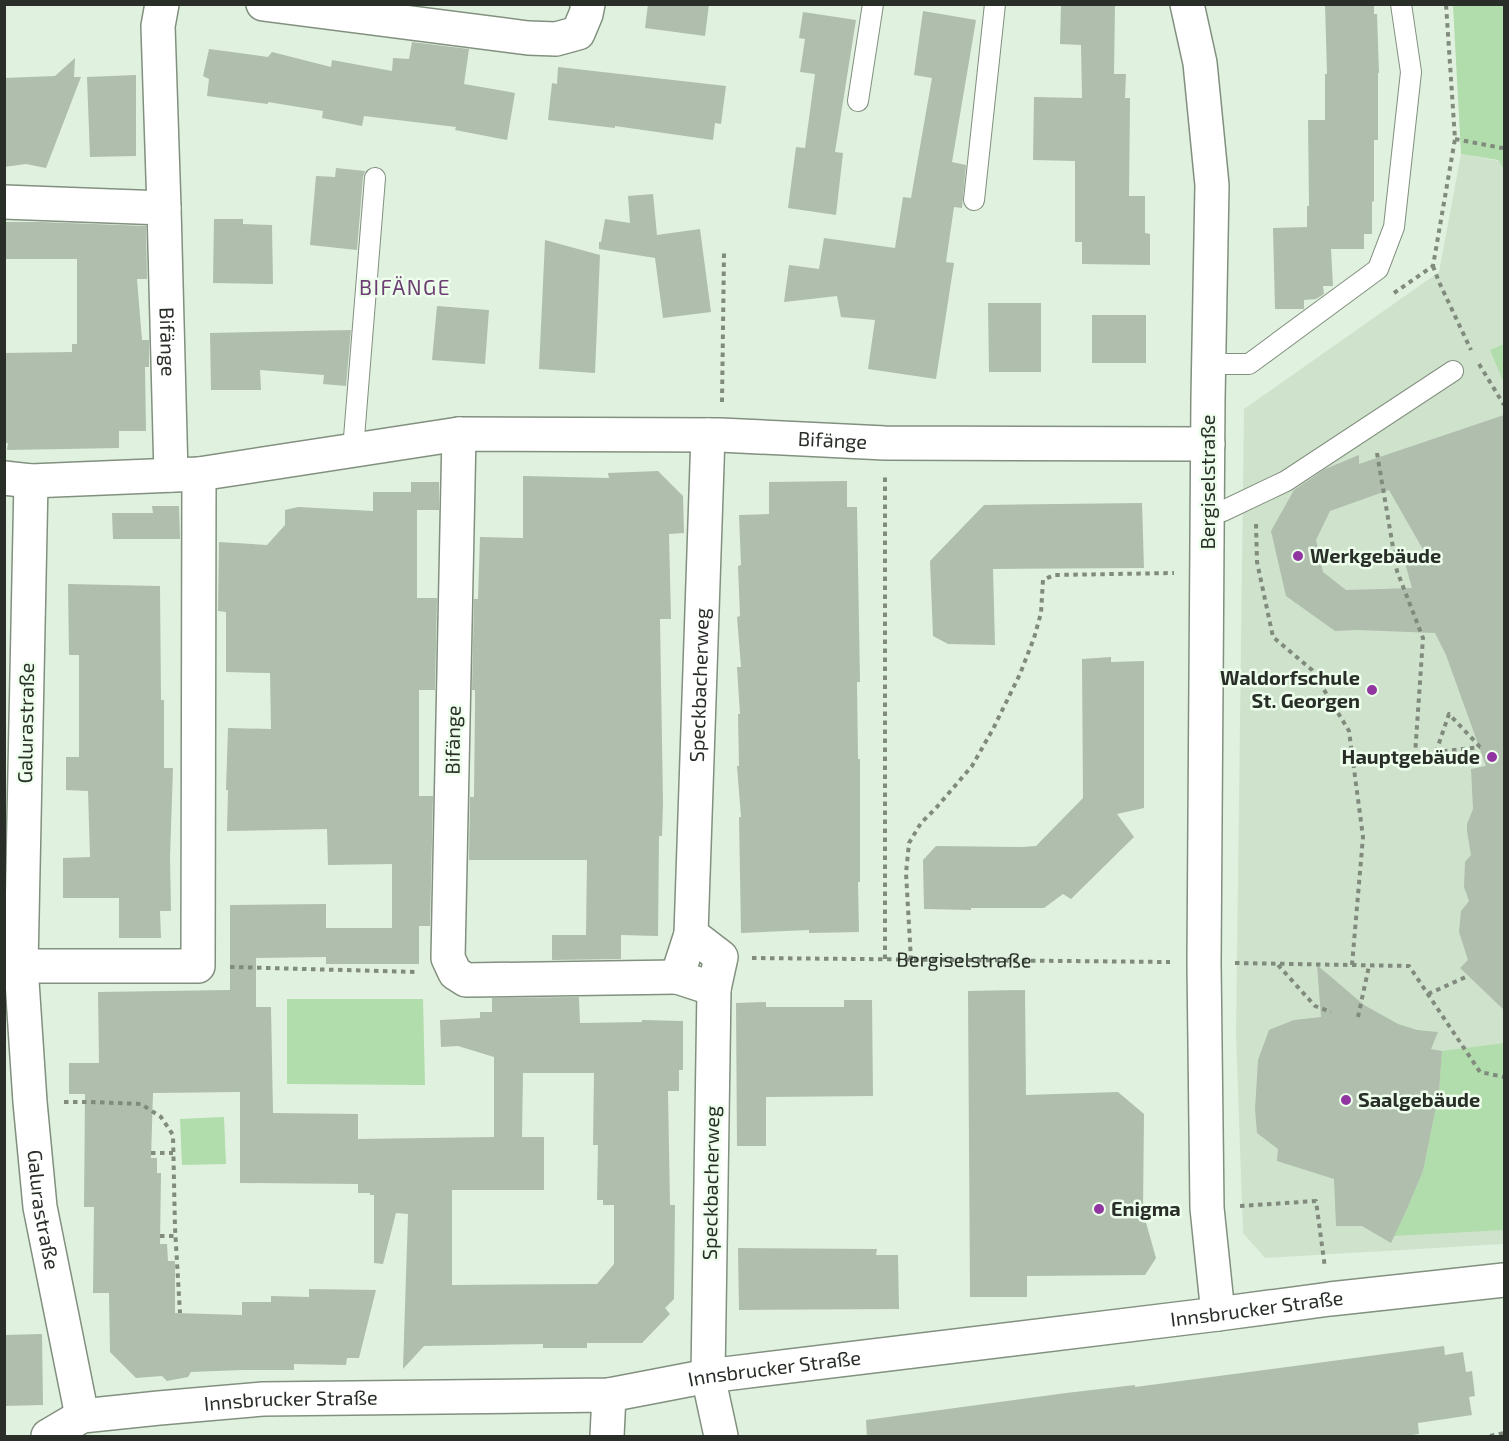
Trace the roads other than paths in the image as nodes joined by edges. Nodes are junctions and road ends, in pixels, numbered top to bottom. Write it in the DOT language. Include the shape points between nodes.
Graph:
graph roads {
  1 [pos="162,4"];
  2 [pos="263,4"];
  3 [pos="588,4"];
  4 [pos="873,4"];
  5 [pos="995,4"];
  6 [pos="1187,4"];
  7 [pos="1401,4"];
  8 [pos="858,101"];
  9 [pos="375,178"];
  10 [pos="974,200"];
  11 [pos="4,202"];
  12 [pos="165,208"];
  13 [pos="1209,364"];
  14 [pos="1453,372"];
  15 [pos="459,434"];
  16 [pos="708,435"];
  17 [pos="1208,444"];
  18 [pos="354,450"];
  19 [pos="185,475"];
  20 [pos="18,480"];
  21 [pos="1207,513"];
  22 [pos="691,934"];
  23 [pos="21,966"];
  24 [pos="677,977"];
  25 [pos="714,989"];
  26 [pos="1504,1284"];
  27 [pos="1218,1314"];
  28 [pos="708,1376"];
  29 [pos="609,1395"];
  30 [pos="82,1416"];
  31 [pos="48,1437"];
  32 [pos="607,1437"];
  33 [pos="721,1437"];
  1 -- 12 [label="street, Bifänge" via="158,26"];
  2 -- 3 [label="street" via="556,39 578,33"];
  4 -- 8 [label="lane"];
  5 -- 10 [label="lane"];
  6 -- 13 [label="street, Bergiselstraße" via="1200,63 1212,185"];
  7 -- 13 [label="lane" via="1411,72 1394,227 1378,269 1249,364"];
  9 -- 18 [label="lane"];
  11 -- 12 [label="street"];
  12 -- 19 [label="street, Bifänge"];
  13 -- 17 [label="street, Bergiselstraße"];
  14 -- 21 [label="lane" via="1286,481 1223,512"];
  15 -- 16 [label="street, Bifänge"];
  15 -- 18 [label="street, Bifänge"];
  15 -- 24 [label="street, Bifänge" via="448,958 455,973 465,980"];
  16 -- 17 [label="street, Bifänge" via="885,443"];
  16 -- 22 [label="street, Speckbacherweg"];
  17 -- 21 [label="street, Bergiselstraße"];
  18 -- 19 [label="street, Bifänge"];
  19 -- 20 [label="street, Bifänge"];
  19 -- 23 [label="street, Bifänge" via="198,966"];
  20 -- 23 [label="street, Galurastraße"];
  21 -- 27 [label="street, Bergiselstraße" via="1207,1208"];
  22 -- 24 [label="street, Speckbacherweg"];
  22 -- 25 [label="street, Speckbacherweg" via="721,957"];
  23 -- 30 [label="street, Galurastraße" via="40,1207"];
  24 -- 25 [label="street"];
  25 -- 28 [label="street, Speckbacherweg"];
  26 -- 27 [label="street, Innsbrucker Straße" via="1330,1299"];
  27 -- 28 [label="street, Innsbrucker Straße"];
  28 -- 29 [label="street, Innsbrucker Straße"];
  28 -- 33 [label="street, Speckbacherweg"];
  29 -- 30 [label="street, Innsbrucker Straße" via="263,1400"];
  29 -- 32 [label="street"];
  30 -- 31 [label="street, Innsbrucker Straße"];
}
